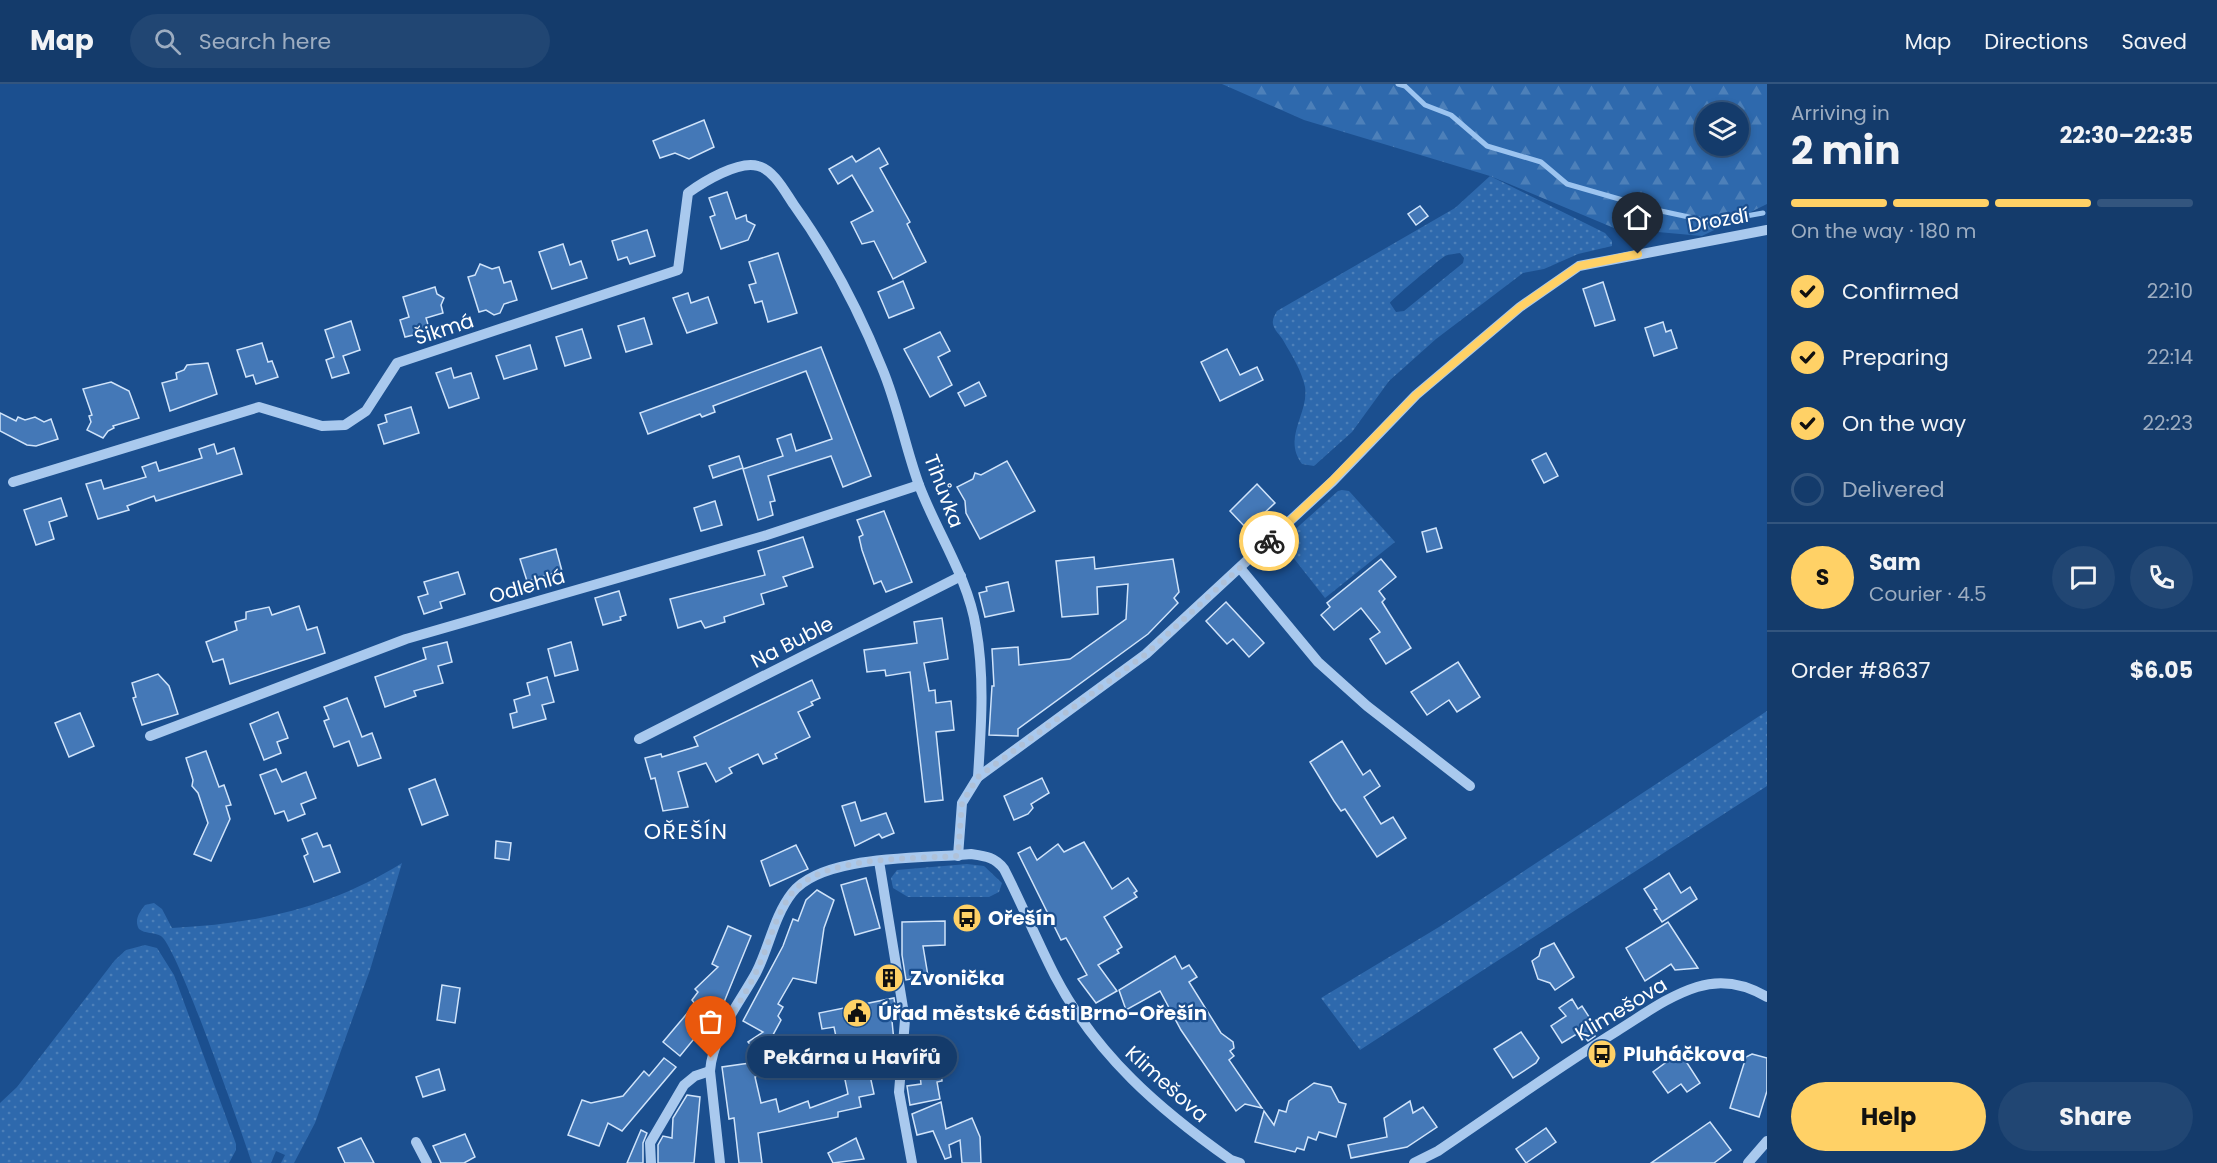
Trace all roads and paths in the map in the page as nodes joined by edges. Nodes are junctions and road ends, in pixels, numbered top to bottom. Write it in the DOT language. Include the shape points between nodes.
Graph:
graph roads {
  1 [pos="1767,230"];
  2 [pos="813,232"];
  3 [pos="13,482"];
  4 [pos="919,484"];
  5 [pos="1240,568"];
  6 [pos="961,576"];
  7 [pos="150,736"];
  8 [pos="639,739"];
  9 [pos="978,777"];
  10 [pos="1470,786"];
  11 [pos="958,856"];
  12 [pos="879,861"];
  13 [pos="1767,997"];
  14 [pos="710,1071"];
  15 [pos="1767,1141"];
  16 [pos="416,1142"];
  17 [pos="427,1163"];
  18 [pos="651,1163"];
  19 [pos="720,1163"];
  20 [pos="912,1163"];
  21 [pos="1240,1163"];
  22 [pos="1414,1163"];
  23 [pos="1748,1163"];
  1 -- 5 [label="street, Drozdí" via="1579,266 1520,307 1416,395"];
  2 -- 3 [label="street, Šikmá" via="766,169 740,166 688,192 678,270 397,363 366,411 345,425 322,426 259,407"];
  2 -- 4 [label="street, Tihůvka" via="854,304 882,369"];
  4 -- 6 [label="street, Tihůvka"];
  4 -- 7 [label="street, Odlehlá" via="767,535 406,639"];
  5 -- 9 [label="street, Drozdí" via="1146,654"];
  5 -- 10 [label="street" via="1318,662 1374,712"];
  6 -- 8 [label="street, Na Buble"];
  6 -- 9 [label="street, Tihůvka" via="976,627 979,655 982,708"];
  9 -- 11 [label="street, Drozdí" via="962,803"];
  11 -- 12 [label="street, Klimešova"];
  11 -- 21 [label="street, Klimešova" via="986,856 998,862 1055,976 1108,1055 1178,1122"];
  12 -- 14 [label="street, Klimešova" via="853,864 810,878 792,893 757,971 718,1039"];
  12 -- 20 [label="street" via="905,1020 899,1092"];
  13 -- 22 [label="street, Klimešova" via="1752,987 1728,982 1698,986 1671,997"];
  14 -- 18 [label="street" via="684,1085 650,1143"];
  14 -- 19 [label="street, Klimešova"];
  15 -- 23 [label="street"];
  16 -- 17 [label="street"];
}
